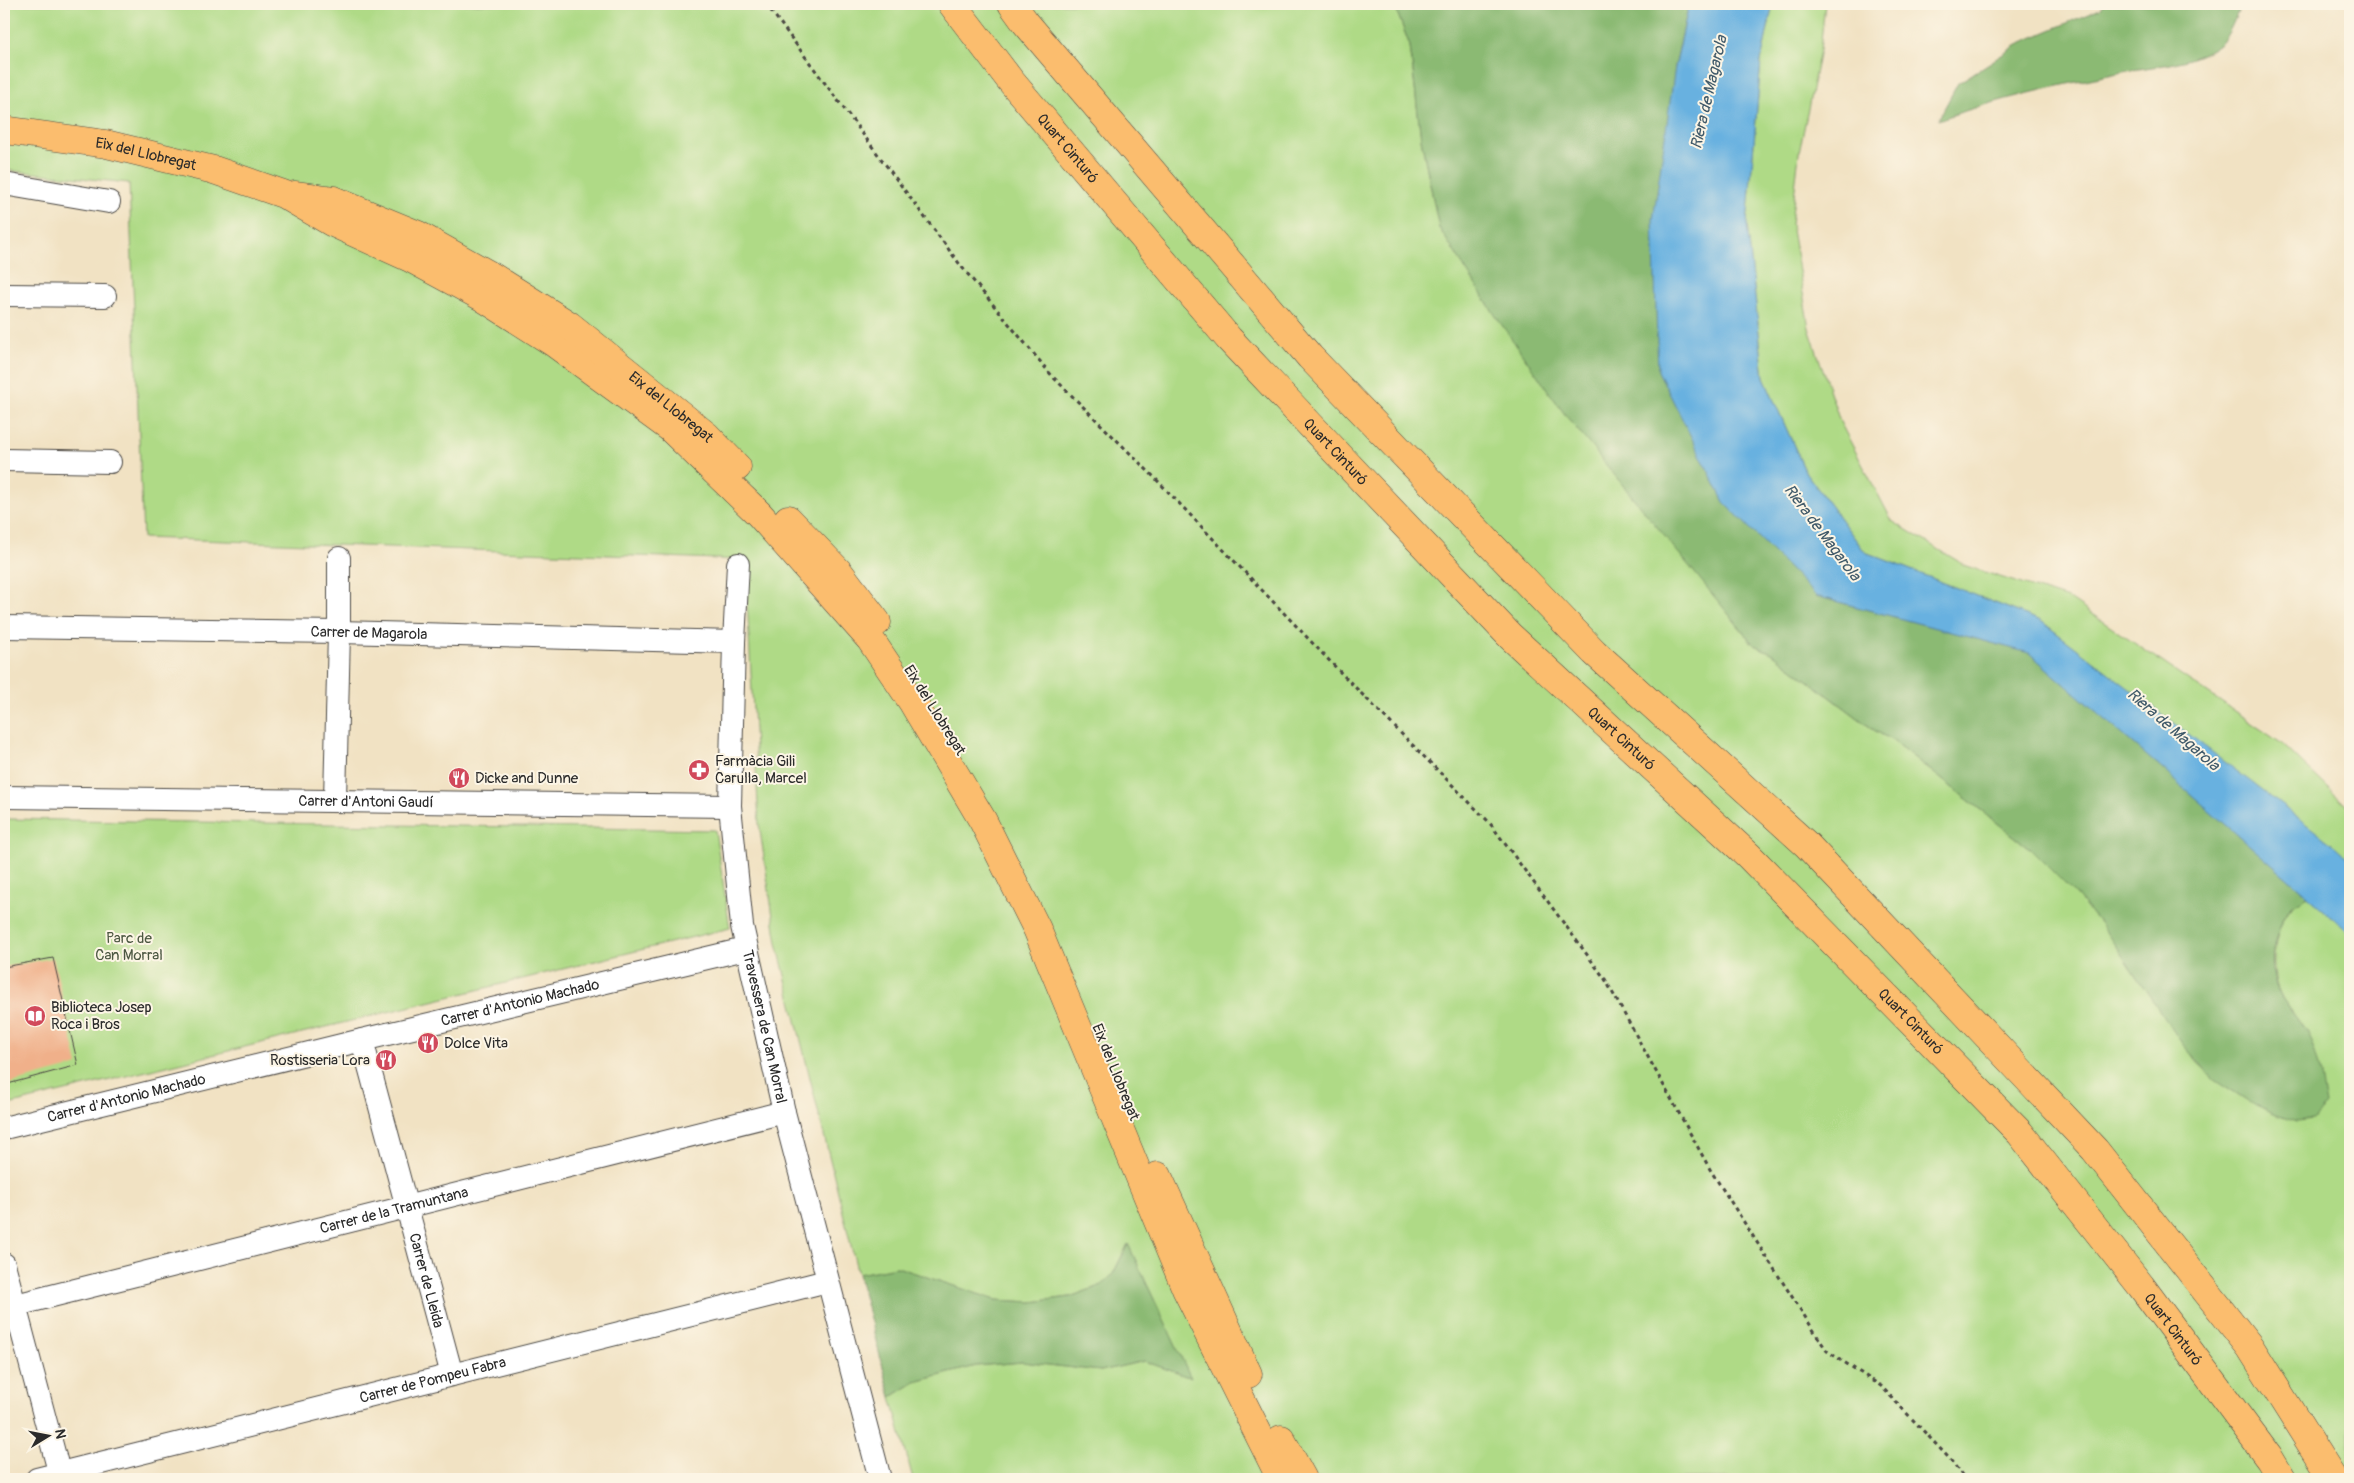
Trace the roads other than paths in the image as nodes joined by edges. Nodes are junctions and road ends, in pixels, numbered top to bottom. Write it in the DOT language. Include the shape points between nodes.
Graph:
graph roads {
  1 [pos="952,4"];
  2 [pos="1012,4"];
  3 [pos="4,115"];
  4 [pos="4,130"];
  5 [pos="58,136"];
  6 [pos="4,184"];
  7 [pos="283,194"];
  8 [pos="109,202"];
  9 [pos="4,295"];
  10 [pos="105,296"];
  11 [pos="4,460"];
  12 [pos="110,462"];
  13 [pos="339,558"];
  14 [pos="738,564"];
  15 [pos="4,627"];
  16 [pos="339,632"];
  17 [pos="734,642"];
  18 [pos="4,797"];
  19 [pos="336,800"];
  20 [pos="730,806"];
  21 [pos="746,948"];
  22 [pos="362,1040"];
  23 [pos="784,1112"];
  24 [pos="4,1128"];
  25 [pos="407,1206"];
  26 [pos="4,1264"];
  27 [pos="827,1281"];
  28 [pos="9,1306"];
  29 [pos="452,1375"];
  30 [pos="60,1476"];
  31 [pos="37,1479"];
  32 [pos="880,1479"];
  33 [pos="1281,1479"];
  34 [pos="1303,1479"];
  35 [pos="2282,1479"];
  36 [pos="2333,1479"];
  1 -- 35 [label="highway, Quart Cinturó" via="1010,80 1256,368 1510,636 1748,855 2020,1133 2141,1286"];
  2 -- 36 [label="highway" via="1310,358 1594,652 1807,845 2096,1150 2250,1347"];
  3 -- 5 [label="highway"];
  4 -- 5 [label="highway, Eix del Llobregat"];
  5 -- 7 [label="highway, Eix del Llobregat" via="214,170"];
  6 -- 8 [label="street"];
  7 -- 33 [label="highway, Eix del Llobregat" via="331,222 410,258 518,319 670,428 759,514 870,639 947,758 1037,929 1186,1289"];
  7 -- 34 [label="highway, Eix del Llobregat" via="333,200 418,235 569,325 707,436 839,572 893,642 953,737 1007,832 1102,1037 1158,1175 1253,1386"];
  9 -- 10 [label="street"];
  11 -- 12 [label="street"];
  13 -- 16 [label="street"];
  14 -- 17 [label="street, Travessera de Can Morral"];
  15 -- 16 [label="street, Carrer de Magarola"];
  16 -- 17 [label="street, Carrer de Magarola"];
  16 -- 19 [label="street"];
  17 -- 20 [label="street, Travessera de Can Morral"];
  18 -- 19 [label="street, Carrer d'Antoni Gaudí"];
  19 -- 20 [label="street, Carrer d'Antoni Gaudí"];
  20 -- 21 [label="street, Travessera de Can Morral"];
  21 -- 22 [label="street, Carrer d'Antonio Machado"];
  21 -- 23 [label="street, Travessera de Can Morral"];
  22 -- 24 [label="street, Carrer d'Antonio Machado"];
  22 -- 25 [label="street, Carrer de Lleida"];
  23 -- 25 [label="street, Carrer de la Tramuntana"];
  23 -- 27 [label="street, Travessera de Can Morral"];
  25 -- 28 [label="street, Carrer de la Tramuntana"];
  25 -- 29 [label="street, Carrer de Lleida"];
  26 -- 28 [label="street"];
  27 -- 29 [label="street, Carrer de Pompeu Fabra"];
  27 -- 32 [label="street, Travessera de Can Morral"];
  28 -- 30 [label="street"];
  29 -- 30 [label="street, Carrer de Pompeu Fabra"];
  30 -- 31 [label="street, Carrer de Pompeu Fabra"];
}
